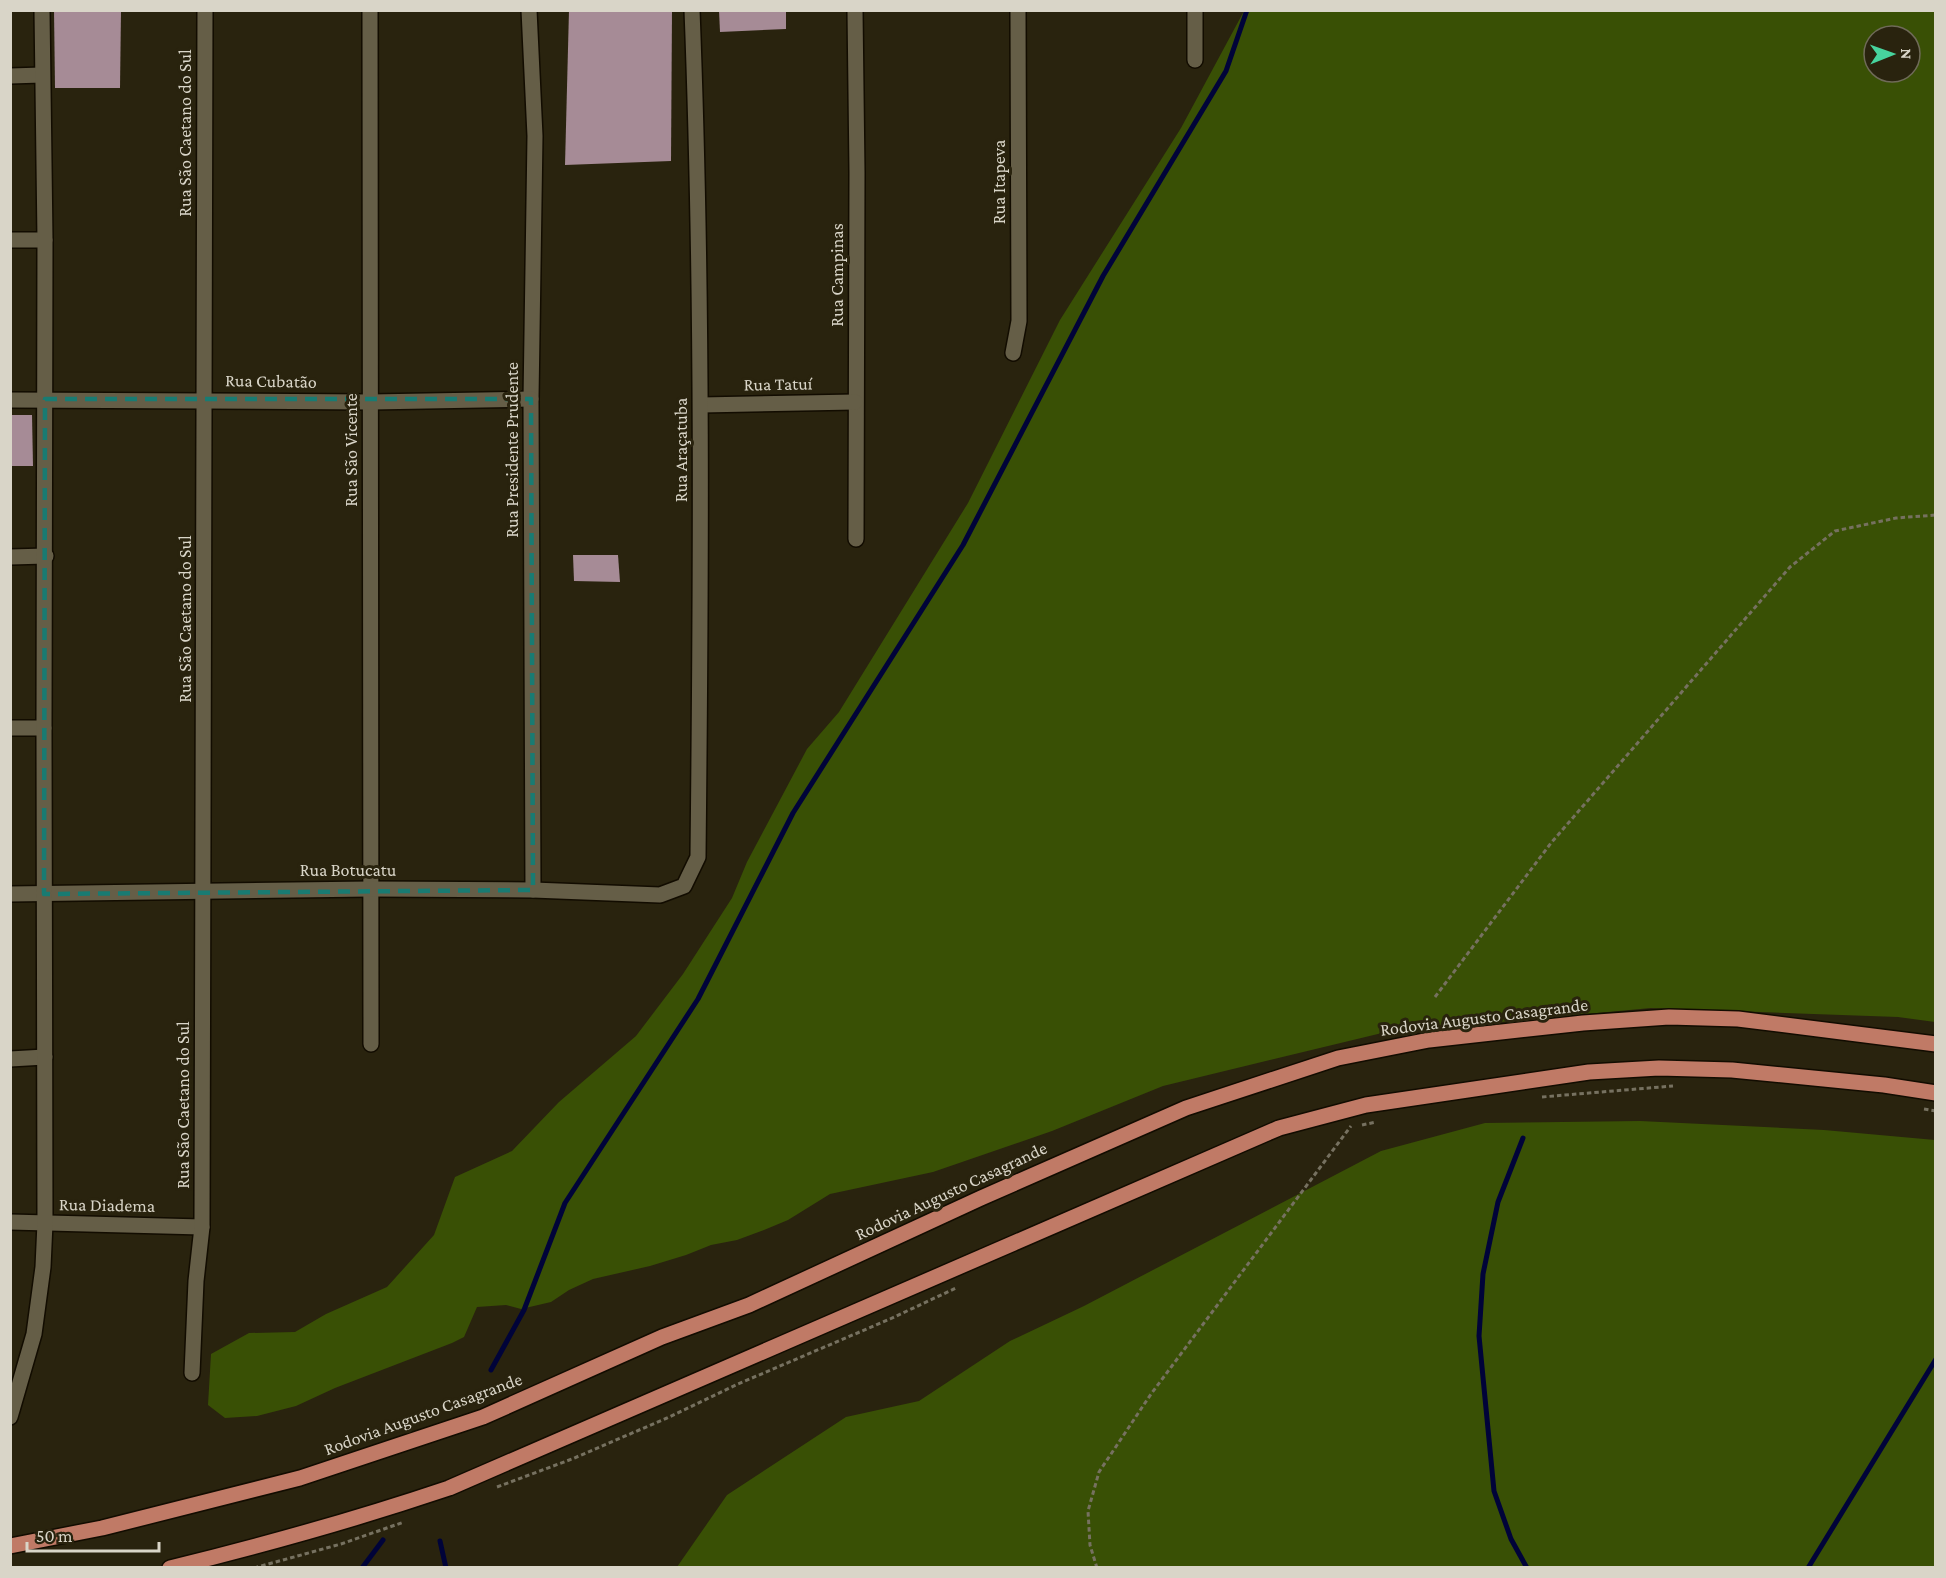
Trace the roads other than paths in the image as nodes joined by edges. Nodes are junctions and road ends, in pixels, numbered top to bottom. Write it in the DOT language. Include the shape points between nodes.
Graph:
graph roads {
  1 [pos="42,10"];
  2 [pos="205,10"];
  3 [pos="370,10"];
  4 [pos="530,10"];
  5 [pos="692,10"];
  6 [pos="855,10"];
  7 [pos="1018,10"];
  8 [pos="1195,10"];
  9 [pos="1195,60"];
  10 [pos="42,75"];
  11 [pos="10,76"];
  12 [pos="10,240"];
  13 [pos="45,240"];
  14 [pos="1013,353"];
  15 [pos="45,399"];
  16 [pos="205,399"];
  17 [pos="531,399"];
  18 [pos="10,400"];
  19 [pos="371,402"];
  20 [pos="855,402"];
  21 [pos="701,405"];
  22 [pos="856,539"];
  23 [pos="46,556"];
  24 [pos="10,558"];
  25 [pos="10,728"];
  26 [pos="44,728"];
  27 [pos="684,886"];
  28 [pos="370,889"];
  29 [pos="533,890"];
  30 [pos="204,892"];
  31 [pos="10,894"];
  32 [pos="44,894"];
  33 [pos="371,1044"];
  34 [pos="1935,1044"];
  35 [pos="45,1057"];
  36 [pos="10,1059"];
  37 [pos="1935,1093"];
  38 [pos="10,1222"];
  39 [pos="45,1223"];
  40 [pos="202,1227"];
  41 [pos="192,1373"];
  42 [pos="10,1417"];
  43 [pos="10,1546"];
  44 [pos="170,1568"];
  1 -- 10 [label="street"];
  2 -- 16 [label="street, Rua São Caetano do Sul"];
  3 -- 19 [label="street, Rua São Vicente"];
  4 -- 17 [label="street, Rua Presidente Prudente" via="535,135"];
  5 -- 21 [label="street, Rua Araçatuba"];
  6 -- 20 [label="street, Rua Campinas"];
  7 -- 14 [label="street, Rua Itapeva" via="1019,321"];
  8 -- 9 [label="street"];
  10 -- 11 [label="street"];
  10 -- 13 [label="street"];
  12 -- 13 [label="street"];
  13 -- 15 [label="street"];
  15 -- 16 [label="street, Rua Cubatão"];
  15 -- 18 [label="street, Rua Cubatão"];
  15 -- 23 [label="street"];
  16 -- 19 [label="street, Rua Cubatão"];
  16 -- 30 [label="street, Rua São Caetano do Sul"];
  17 -- 19 [label="street, Rua Cubatão"];
  17 -- 29 [label="street, Rua Presidente Prudente"];
  19 -- 28 [label="street, Rua São Vicente"];
  20 -- 21 [label="street, Rua Tatuí"];
  20 -- 22 [label="street, Rua Campinas"];
  21 -- 27 [label="street, Rua Araçatuba" via="698,857"];
  23 -- 24 [label="street"];
  23 -- 26 [label="street"];
  25 -- 26 [label="street"];
  26 -- 32 [label="street"];
  27 -- 29 [label="street, Rua Botucatu" via="660,895"];
  28 -- 29 [label="street, Rua Botucatu"];
  28 -- 30 [label="street, Rua Botucatu"];
  28 -- 33 [label="street, Rua São Vicente"];
  30 -- 32 [label="street, Rua Botucatu"];
  30 -- 40 [label="street, Rua São Caetano do Sul"];
  31 -- 32 [label="street, Rua Botucatu"];
  32 -- 35 [label="street"];
  34 -- 43 [label="main road, Rodovia Augusto Casagrande" via="1738,1019 1669,1017 1429,1040 1338,1058 1185,1107 749,1305 662,1337 483,1418 289,1481 102,1528"];
  35 -- 36 [label="street"];
  35 -- 39 [label="street"];
  37 -- 44 [label="main road" via="1732,1070 1659,1068 1589,1072 1366,1106 1279,1128 449,1488"];
  38 -- 39 [label="street, Rua Diadema"];
  39 -- 40 [label="street, Rua Diadema"];
  39 -- 42 [label="street" via="34,1334"];
  40 -- 41 [label="street, Rua São Caetano do Sul"];
}
